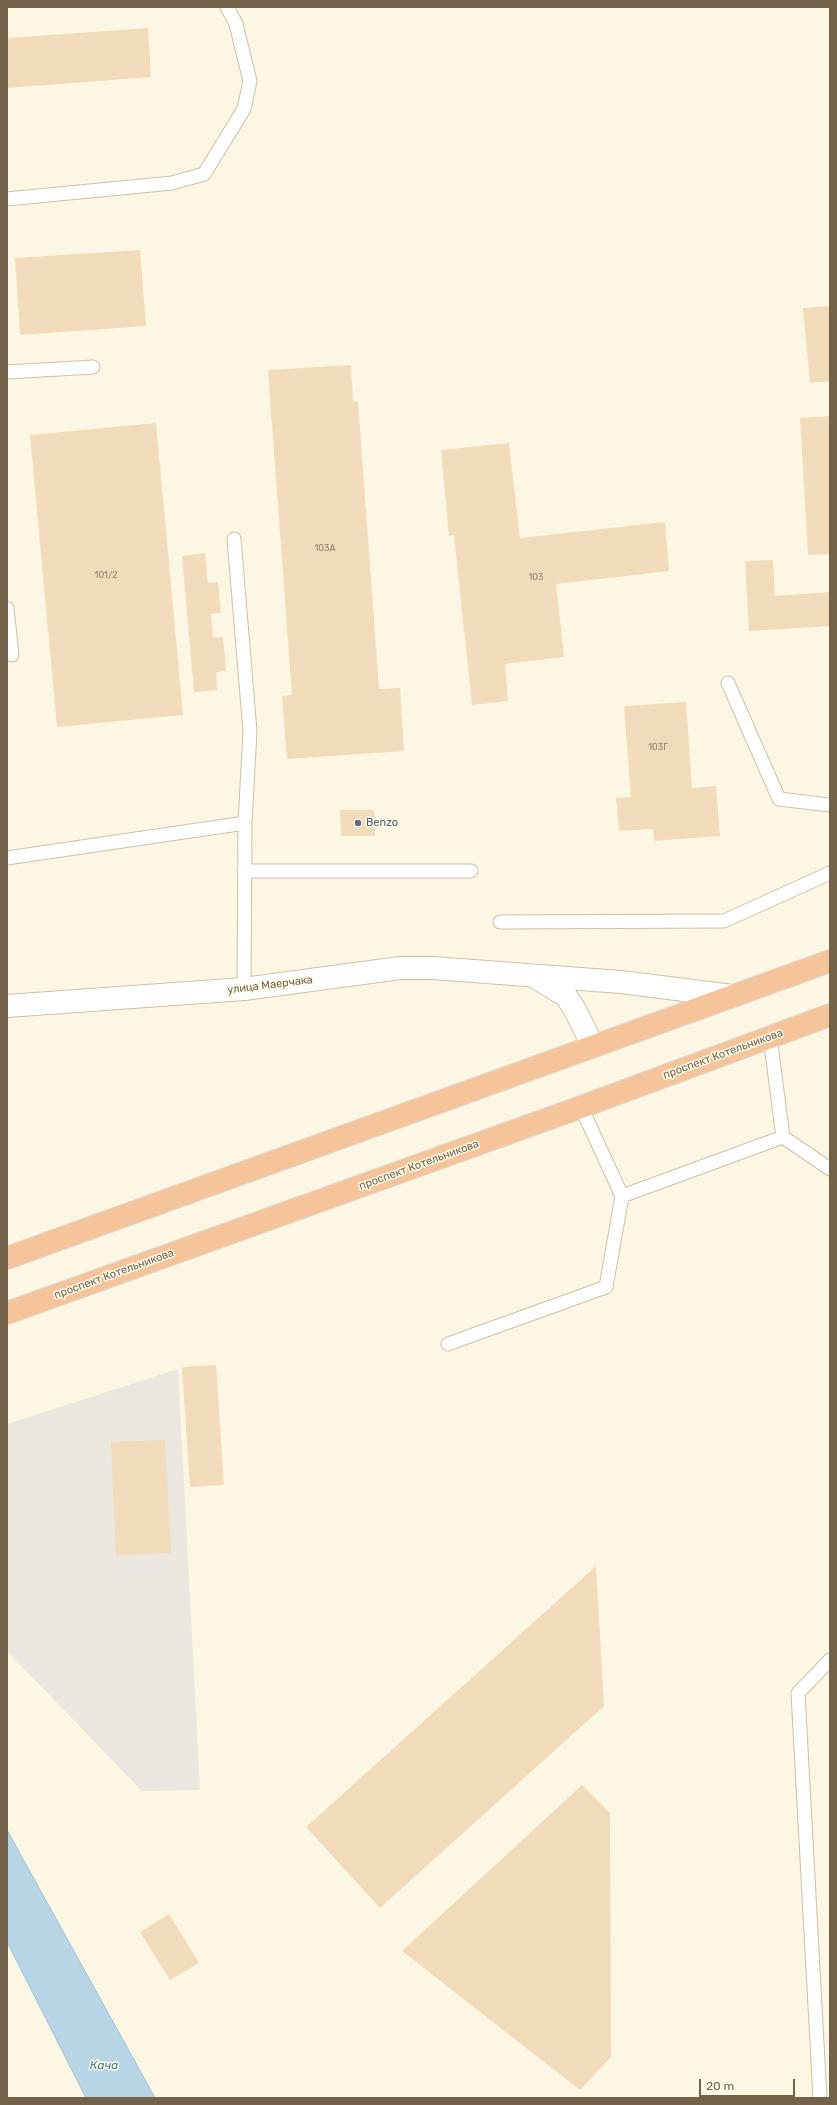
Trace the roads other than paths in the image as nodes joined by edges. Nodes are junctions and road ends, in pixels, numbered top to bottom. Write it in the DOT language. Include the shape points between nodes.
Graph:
graph roads {
  1 [pos="226,7"];
  2 [pos="7,199"];
  3 [pos="93,367"];
  4 [pos="7,372"];
  5 [pos="234,539"];
  6 [pos="7,608"];
  7 [pos="12,655"];
  8 [pos="728,683"];
  9 [pos="830,805"];
  10 [pos="244,823"];
  11 [pos="7,858"];
  12 [pos="244,871"];
  13 [pos="471,871"];
  14 [pos="830,873"];
  15 [pos="500,922"];
  16 [pos="830,961"];
  17 [pos="533,975"];
  18 [pos="244,989"];
  19 [pos="732,996"];
  20 [pos="7,1006"];
  21 [pos="830,1015"];
  22 [pos="770,1037"];
  23 [pos="593,1046"];
  24 [pos="581,1107"];
  25 [pos="783,1137"];
  26 [pos="830,1169"];
  27 [pos="622,1196"];
  28 [pos="7,1258"];
  29 [pos="7,1313"];
  30 [pos="448,1344"];
  31 [pos="830,1660"];
  32 [pos="820,2098"];
  1 -- 2 [label="lane" via="236,24 250,81 244,109 204,174 172,183"];
  3 -- 4 [label="lane"];
  5 -- 10 [label="lane" via="250,731"];
  6 -- 7 [label="lane"];
  8 -- 9 [label="lane" via="779,799"];
  10 -- 11 [label="lane"];
  10 -- 12 [label="lane"];
  12 -- 13 [label="lane"];
  12 -- 18 [label="lane"];
  14 -- 15 [label="lane" via="724,921"];
  16 -- 19 [label="highway"];
  17 -- 18 [label="street, улица Маерчака" via="400,968"];
  17 -- 19 [label="street, улица Маерчака" via="621,982"];
  17 -- 23 [label="street" via="566,996"];
  18 -- 20 [label="street, улица Маерчака"];
  19 -- 23 [label="highway"];
  21 -- 22 [label="highway, проспект Котельникова"];
  22 -- 24 [label="highway, проспект Котельникова"];
  22 -- 25 [label="lane"];
  23 -- 28 [label="highway"];
  24 -- 27 [label="lane"];
  24 -- 29 [label="highway, проспект Котельникова"];
  25 -- 26 [label="lane"];
  25 -- 27 [label="lane"];
  27 -- 30 [label="lane" via="606,1287"];
  31 -- 32 [label="lane" via="798,1693"];
}
